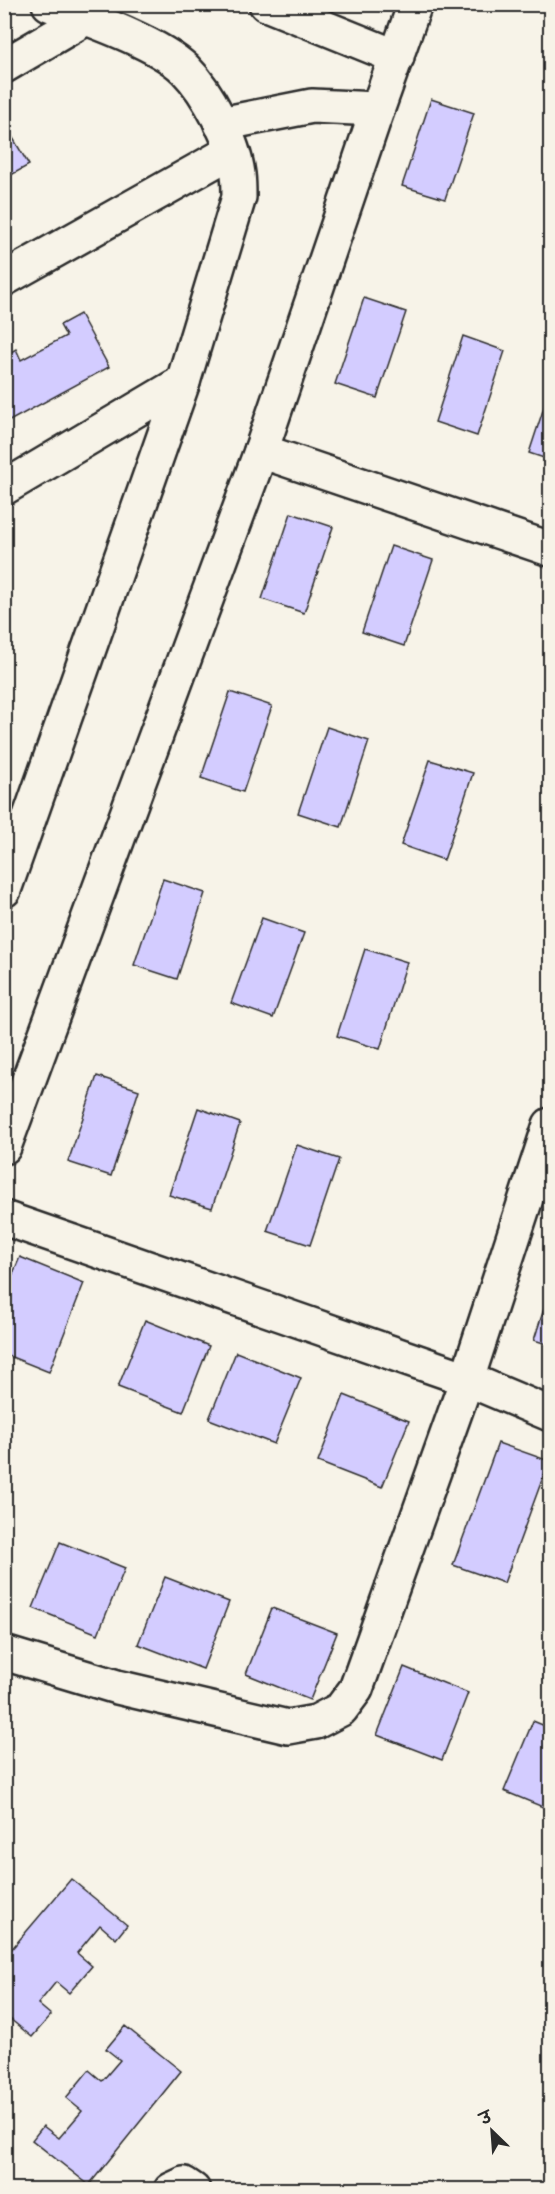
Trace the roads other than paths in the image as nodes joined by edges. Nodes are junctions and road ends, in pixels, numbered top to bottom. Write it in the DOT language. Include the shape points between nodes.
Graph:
graph roads {
  1 [pos="49,4"];
  2 [pos="266,4"];
  3 [pos="415,4"];
  4 [pos="87,18"];
  5 [pos="397,57"];
  6 [pos="4,66"];
  7 [pos="377,109"];
  8 [pos="227,138"];
  9 [pos="4,279"];
  10 [pos="183,382"];
  11 [pos="261,451"];
  12 [pos="4,488"];
  13 [pos="550,549"];
  14 [pos="13,847"];
  15 [pos="4,890"];
  16 [pos="550,1125"];
  17 [pos="4,1147"];
  18 [pos="4,1218"];
  19 [pos="466,1379"];
  20 [pos="550,1414"];
  21 [pos="4,1653"];
  22 [pos="171,2190"];
  23 [pos="193,2190"];
  1 -- 4 [label="street"];
  2 -- 5 [label="street"];
  3 -- 5 [label="street"];
  4 -- 6 [label="street"];
  4 -- 8 [label="street" via="152,48 184,69 206,98"];
  5 -- 7 [label="street"];
  7 -- 8 [label="street" via="312,106"];
  7 -- 11 [label="street"];
  8 -- 9 [label="street"];
  8 -- 10 [label="street" via="238,173 239,197"];
  10 -- 12 [label="street"];
  10 -- 14 [label="street"];
  11 -- 13 [label="street"];
  11 -- 17 [label="street"];
  14 -- 15 [label="street"];
  16 -- 19 [label="street"];
  18 -- 19 [label="street"];
  19 -- 20 [label="street"];
  19 -- 21 [label="street" via="356,1689 341,1709 316,1722 288,1727 117,1688"];
  22 -- 23 [label="street" via="184,2184"];
}
